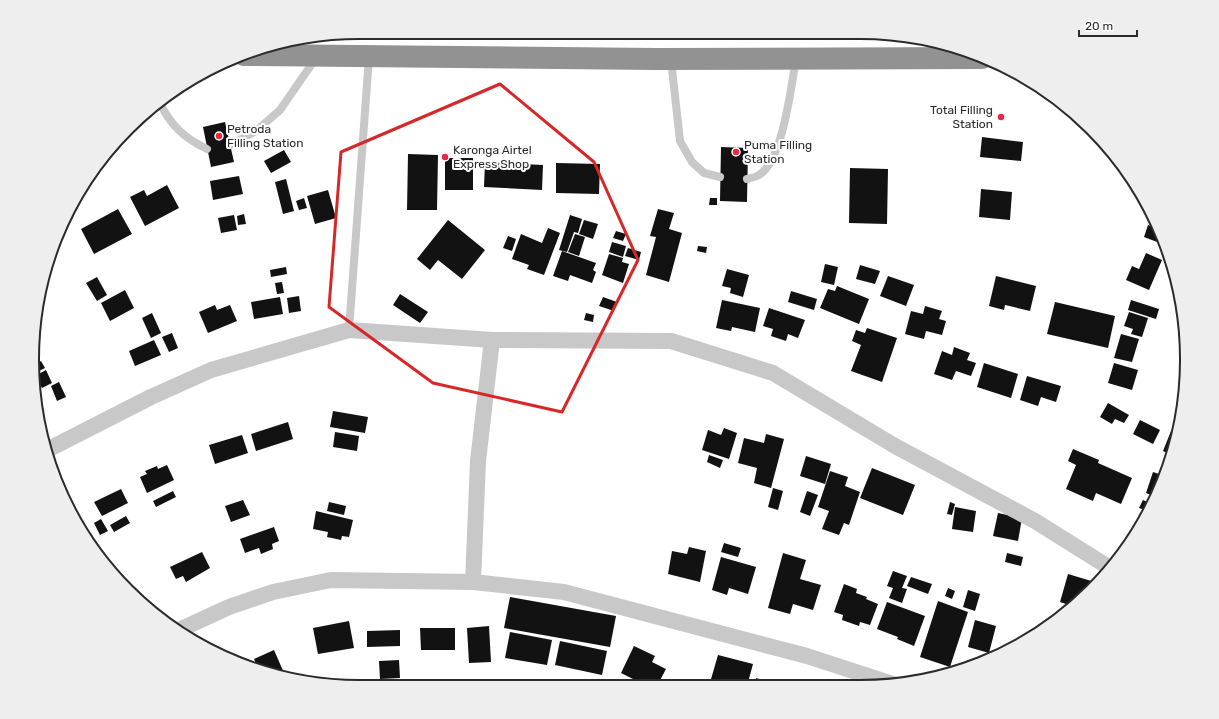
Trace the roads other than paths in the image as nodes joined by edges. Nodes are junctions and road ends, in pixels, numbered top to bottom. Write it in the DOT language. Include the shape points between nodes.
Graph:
graph roads {
  1 [pos="259,55"];
  2 [pos="318,56"];
  3 [pos="369,56"];
  4 [pos="796,58"];
  5 [pos="968,58"];
  6 [pos="671,59"];
  7 [pos="162,107"];
  8 [pos="230,146"];
  9 [pos="207,149"];
  10 [pos="720,177"];
  11 [pos="748,180"];
  12 [pos="350,330"];
  13 [pos="492,340"];
  14 [pos="51,447"];
  15 [pos="1105,565"];
  16 [pos="473,582"];
  17 [pos="184,628"];
  18 [pos="878,679"];
  1 -- 2 [label="highway"];
  2 -- 3 [label="highway"];
  2 -- 8 [label="lane" via="280,110 256,130"];
  3 -- 6 [label="highway"];
  3 -- 12 [label="lane"];
  4 -- 5 [label="highway"];
  4 -- 6 [label="highway"];
  4 -- 11 [label="lane" via="781,137 771,162 760,175"];
  6 -- 10 [label="lane" via="680,141 692,162 704,173"];
  7 -- 9 [label="lane" via="165,115 189,140"];
  12 -- 13 [label="street"];
  12 -- 14 [label="street" via="211,370 144,400"];
  13 -- 15 [label="street" via="671,341 773,373 895,446 1035,521"];
  13 -- 16 [label="street" via="478,461"];
  16 -- 17 [label="street" via="331,580 273,592 229,607"];
  16 -- 18 [label="street" via="564,592 807,656"];
}
